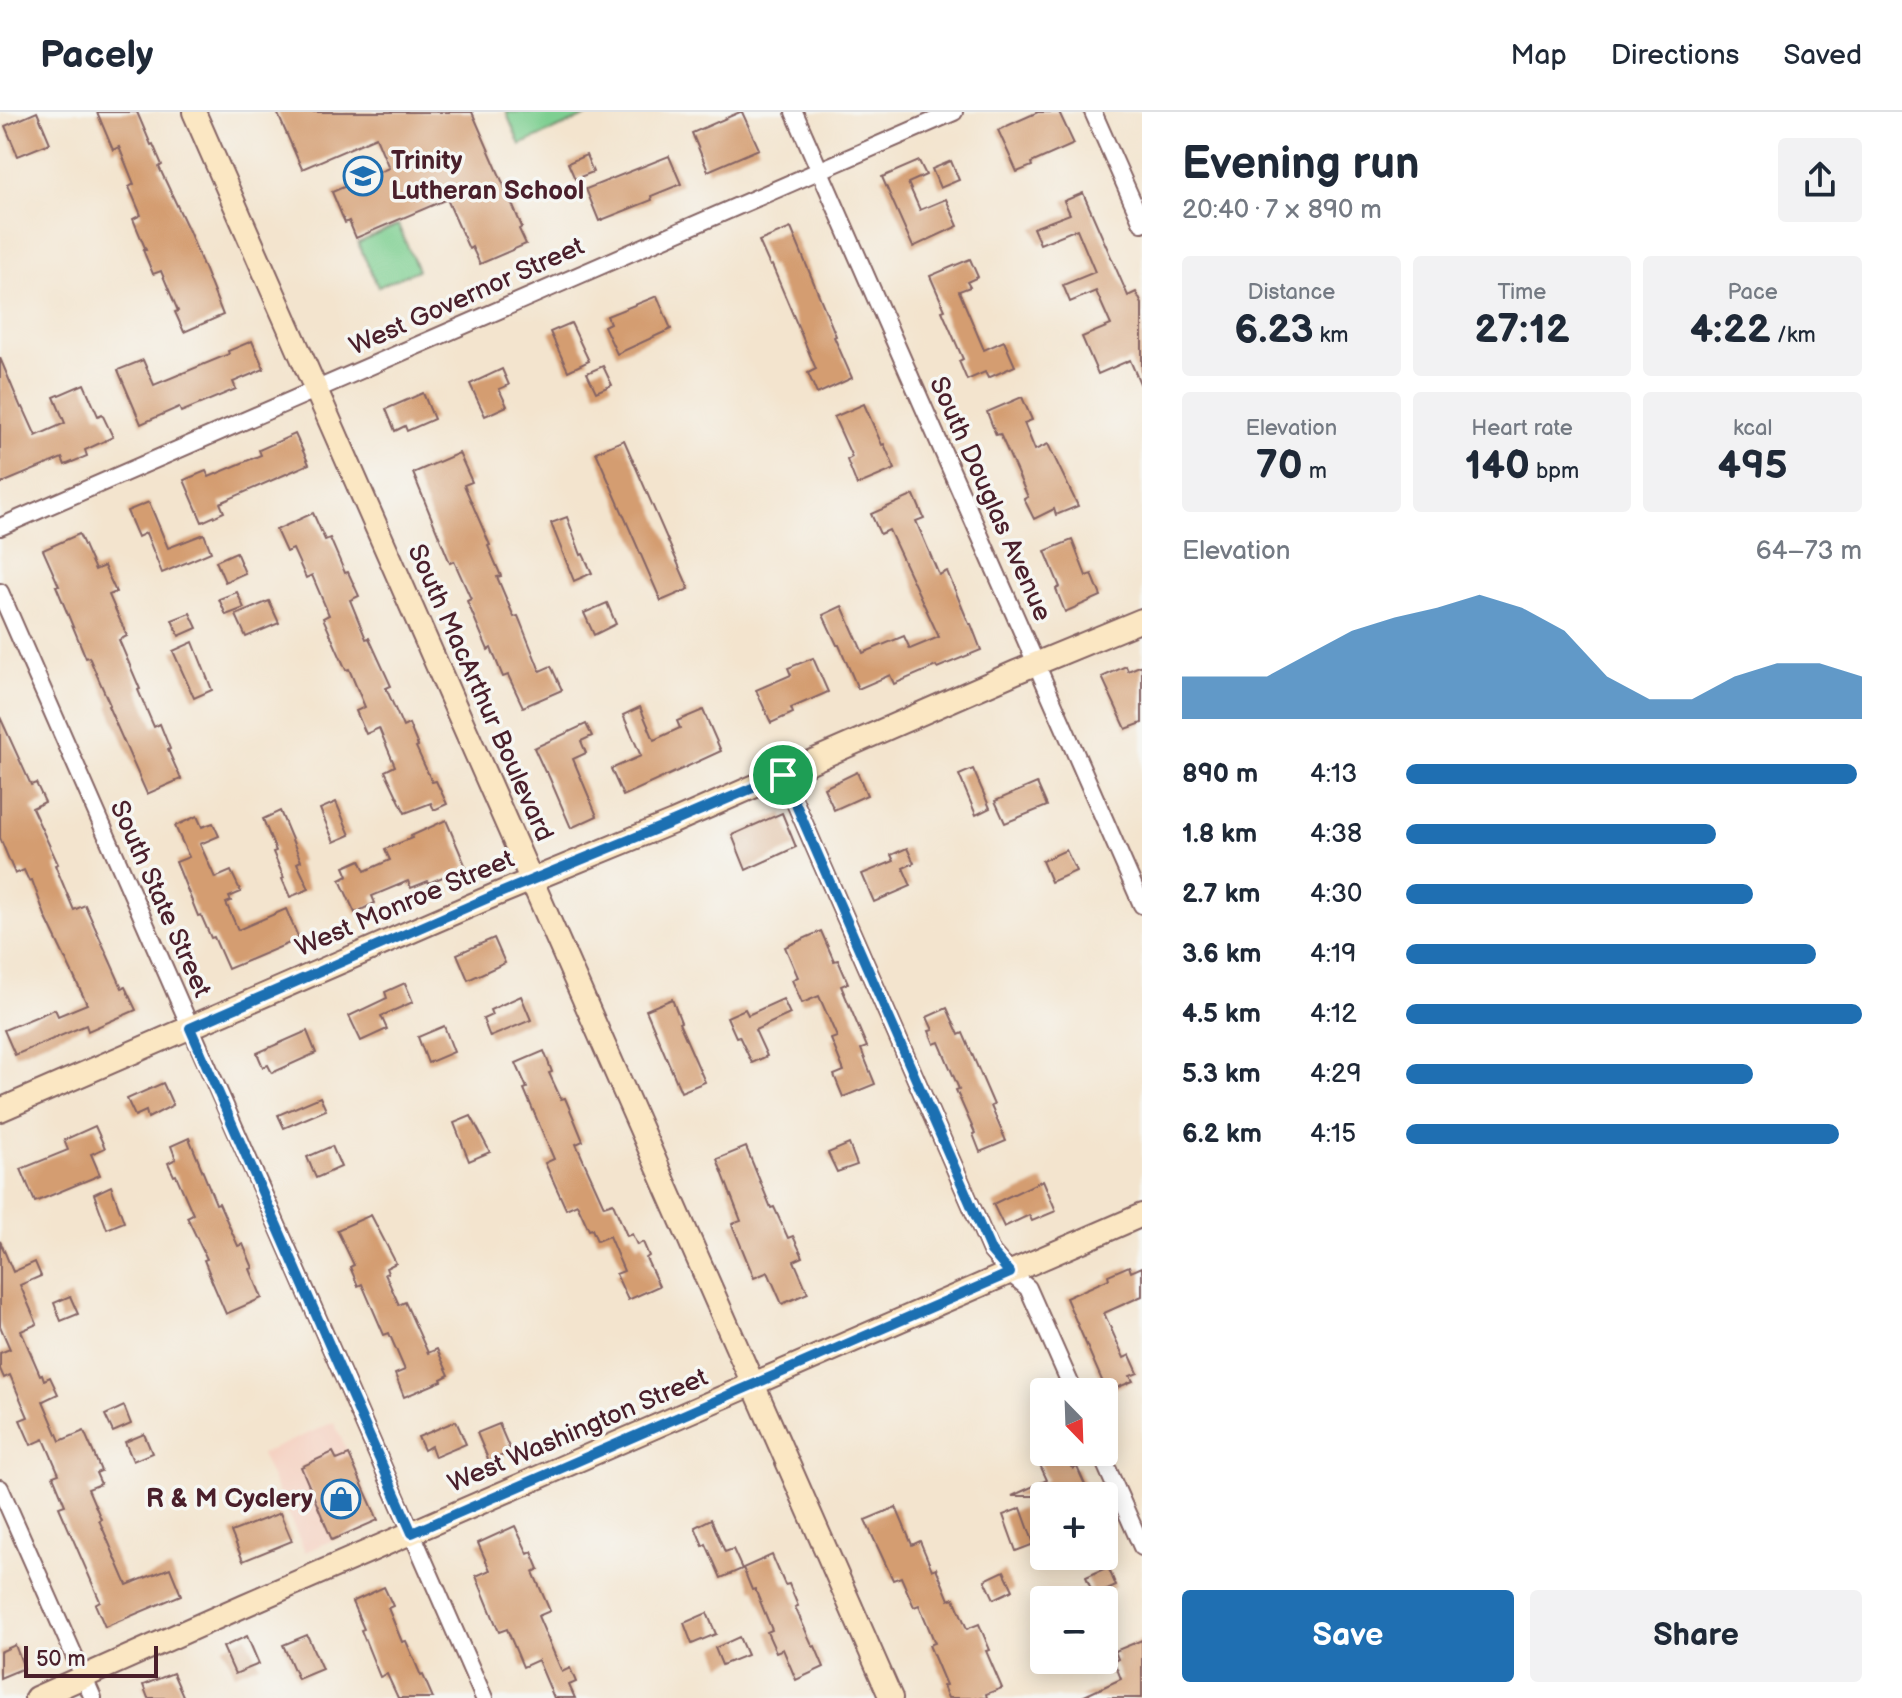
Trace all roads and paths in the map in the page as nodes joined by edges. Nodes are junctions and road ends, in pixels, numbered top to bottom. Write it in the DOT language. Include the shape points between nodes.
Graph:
graph roads {
  1 [pos="194,112"];
  2 [pos="794,112"];
  3 [pos="954,112"];
  4 [pos="1093,112"];
  5 [pos="819,170"];
  6 [pos="1142,223"];
  7 [pos="315,389"];
  8 [pos="0,527"];
  9 [pos="0,592"];
  10 [pos="1142,620"];
  11 [pos="1036,664"];
  12 [pos="783,775"];
  13 [pos="531,880"];
  14 [pos="1142,905"];
  15 [pos="190,1028"];
  16 [pos="0,1110"];
  17 [pos="1142,1215"];
  18 [pos="1010,1273"];
  19 [pos="1068,1378"];
  20 [pos="753,1385"];
  21 [pos="1106,1466"];
  22 [pos="0,1488"];
  23 [pos="412,1533"];
  24 [pos="1142,1547"];
  25 [pos="84,1676"];
  26 [pos="36,1698"];
  27 [pos="93,1698"];
  28 [pos="484,1698"];
  29 [pos="891,1698"];
  1 -- 7 [label="street, South MacArthur Boulevard"];
  2 -- 5 [label="street, South Douglas Avenue"];
  3 -- 5 [label="street, West Governor Street"];
  4 -- 6 [label="street"];
  5 -- 7 [label="street, West Governor Street"];
  5 -- 11 [label="street, South Douglas Avenue"];
  7 -- 8 [label="street, West Governor Street"];
  7 -- 13 [label="street, South MacArthur Boulevard"];
  9 -- 15 [label="street, South State Street"];
  10 -- 11 [label="street, West Monroe Street"];
  11 -- 12 [label="street, West Monroe Street"];
  11 -- 14 [label="street, South Douglas Avenue"];
  12 -- 13 [label="street, West Monroe Street"];
  12 -- 18 [label="street" via="991,1251"];
  13 -- 15 [label="street, West Monroe Street"];
  13 -- 20 [label="street, South MacArthur Boulevard"];
  15 -- 16 [label="street, West Monroe Street"];
  15 -- 23 [label="street, South State Street"];
  17 -- 18 [label="street, West Washington Street"];
  18 -- 19 [label="street" via="1028,1288"];
  18 -- 20 [label="street, West Washington Street"];
  20 -- 23 [label="street, West Washington Street"];
  20 -- 29 [label="street, South MacArthur Boulevard"];
  21 -- 24 [label="street"];
  22 -- 25 [label="street"];
  23 -- 25 [label="street, West Washington Street"];
  23 -- 28 [label="street, South State Street"];
  25 -- 26 [label="street, West Washington Street"];
  25 -- 27 [label="street"];
}
